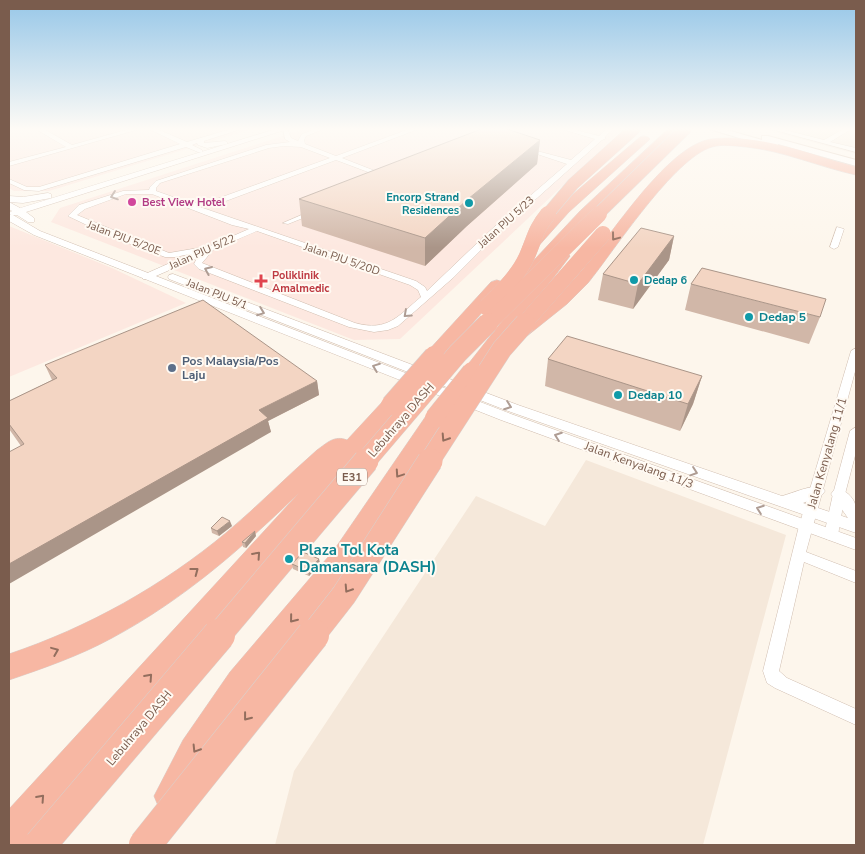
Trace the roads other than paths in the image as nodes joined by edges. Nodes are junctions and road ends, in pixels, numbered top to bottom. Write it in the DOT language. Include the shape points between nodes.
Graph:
graph roads {
  1 [pos="110,168"];
  2 [pos="145,168"];
  3 [pos="162,168"];
  4 [pos="202,168"];
  5 [pos="310,168"];
  6 [pos="362,168"];
  7 [pos="568,168"];
  8 [pos="591,168"];
  9 [pos="611,168"];
  10 [pos="636,168"];
  11 [pos="641,168"];
  12 [pos="662,168"];
  13 [pos="674,168"];
  14 [pos="390,179"];
  15 [pos="9,181"];
  16 [pos="379,185"];
  17 [pos="153,192"];
  18 [pos="60,194"];
  19 [pos="9,199"];
  20 [pos="179,202"];
  21 [pos="212,203"];
  22 [pos="49,204"];
  23 [pos="320,209"];
  24 [pos="12,211"];
  25 [pos="211,214"];
  26 [pos="585,214"];
  27 [pos="32,220"];
  28 [pos="235,223"];
  29 [pos="286,223"];
  30 [pos="257,228"];
  31 [pos="840,229"];
  32 [pos="241,235"];
  33 [pos="272,235"];
  34 [pos="834,247"];
  35 [pos="211,248"];
  36 [pos="158,272"];
  37 [pos="450,275"];
  38 [pos="146,277"];
  39 [pos="414,283"];
  40 [pos="425,297"];
  41 [pos="502,348"];
  42 [pos="856,351"];
  43 [pos="456,357"];
  44 [pos="425,381"];
  45 [pos="412,411"];
  46 [pos="370,428"];
  47 [pos="856,432"];
  48 [pos="656,465"];
  49 [pos="817,491"];
  50 [pos="839,494"];
  51 [pos="780,501"];
  52 [pos="856,517"];
  53 [pos="808,519"];
  54 [pos="833,527"];
  55 [pos="856,527"];
  56 [pos="856,544"];
  57 [pos="800,555"];
  58 [pos="856,577"];
  59 [pos="9,667"];
  60 [pos="856,717"];
  61 [pos="9,835"];
  62 [pos="40,845"];
  63 [pos="58,845"];
  64 [pos="146,845"];
  1 -- 15 [label="street" via="39,189 26,189"];
  2 -- 18 [label="street"];
  3 -- 22 [label="street"];
  4 -- 17 [label="street" via="158,182 152,188"];
  5 -- 21 [label="street"];
  6 -- 14 [label="street"];
  7 -- 37 [label="street, Jalan PJU 5/23"];
  8 -- 43 [label="highway, bridge" via="573,184 537,228 527,257 506,287 469,325"];
  9 -- 45 [label="highway, bridge" via="564,209 434,356"];
  10 -- 26 [label="highway"];
  11 -- 43 [label="highway, Lebuhraya DASH / E31, bridge"];
  12 -- 41 [label="highway, bridge"];
  13 -- 41 [label="highway, one-way, bridge" via="632,215 581,282"];
  14 -- 16 [label="street"];
  17 -- 20 [label="street, Jalan PJU 5/20D"];
  17 -- 35 [label="street, Jalan PJU 5/20E, one-way" via="125,192 77,210 72,216 168,254"];
  18 -- 19 [label="street"];
  18 -- 24 [label="street"];
  20 -- 21 [label="street"];
  20 -- 25 [label="street, Jalan PJU 5/20D"];
  21 -- 25 [label="street" via="209,208"];
  22 -- 24 [label="street"];
  22 -- 27 [label="street" via="36,212"];
  23 -- 29 [label="street"];
  24 -- 27 [label="street, Jalan PJU 5/1"];
  24 -- 38 [label="street, Jalan PJU 5/1" via="37,233"];
  25 -- 28 [label="street, Jalan PJU 5/20D"];
  26 -- 43 [label="highway"];
  26 -- 45 [label="highway, bridge" via="582,231 472,372"];
  27 -- 36 [label="street, Jalan PJU 5/1" via="44,228"];
  28 -- 30 [label="street, Jalan PJU 5/20D"];
  28 -- 32 [label="street" via="241,227"];
  30 -- 32 [label="street, Jalan PJU 5/22"];
  30 -- 33 [label="street, Jalan PJU 5/20D"];
  31 -- 34 [label="street"];
  32 -- 33 [label="street, Jalan PJU 5/20D"];
  32 -- 35 [label="street, Jalan PJU 5/22"];
  33 -- 39 [label="street, Jalan PJU 5/20D"];
  35 -- 36 [label="street, Jalan PJU 5/22"];
  40 -- 35 [label="street, Jalan PJU 5/23, one-way" via="395,324 372,330 202,268 198,261"];
  36 -- 38 [label="street, Jalan PJU 5/22"];
  36 -- 44 [label="street, Jalan PJU 5/1, one-way"];
  37 -- 39 [label="street, Jalan PJU 5/20D"];
  37 -- 40 [label="street, Jalan PJU 5/23"];
  44 -- 38 [label="street, Jalan PJU 5/1, one-way"];
  39 -- 40 [label="street" via="422,289"];
  41 -- 64 [label="highway, one-way, bridge" via="344,595"];
  42 -- 49 [label="street, Jalan Kenyalang 11/1"];
  43 -- 45 [label="highway, bridge"];
  43 -- 62 [label="highway, Lebuhraya DASH / E31, bridge"];
  44 -- 48 [label="street, Jalan Kenyalang 11/3"];
  45 -- 46 [label="highway"];
  45 -- 63 [label="highway"];
  45 -- 64 [label="highway, one-way" via="343,557 241,682 199,744"];
  59 -- 46 [label="highway, one-way" via="104,630 154,601 229,544 337,447"];
  61 -- 46 [label="highway, one-way"];
  47 -- 50 [label="street, Jalan Kenyalang 11/1"];
  48 -- 51 [label="street, Jalan Kenyalang 11/3, one-way"];
  53 -- 48 [label="street, Jalan Kenyalang 11/3, one-way"];
  49 -- 51 [label="street"];
  49 -- 53 [label="street, Jalan Kenyalang 11/1"];
  50 -- 52 [label="street"];
  50 -- 54 [label="street, Jalan Kenyalang 11/1"];
  51 -- 53 [label="street, Jalan Kenyalang 11/3"];
  53 -- 54 [label="street, Jalan Kenyalang 11/3"];
  53 -- 57 [label="street, Jalan Kenyalang 11/1"];
  54 -- 55 [label="street, Jalan Kenyalang 11/3"];
  54 -- 56 [label="street, Jalan Kenyalang 11/3"];
  57 -- 58 [label="street"];
  57 -- 60 [label="street, Jalan Kenyalang 11/1" via="771,670 773,678"];
}
